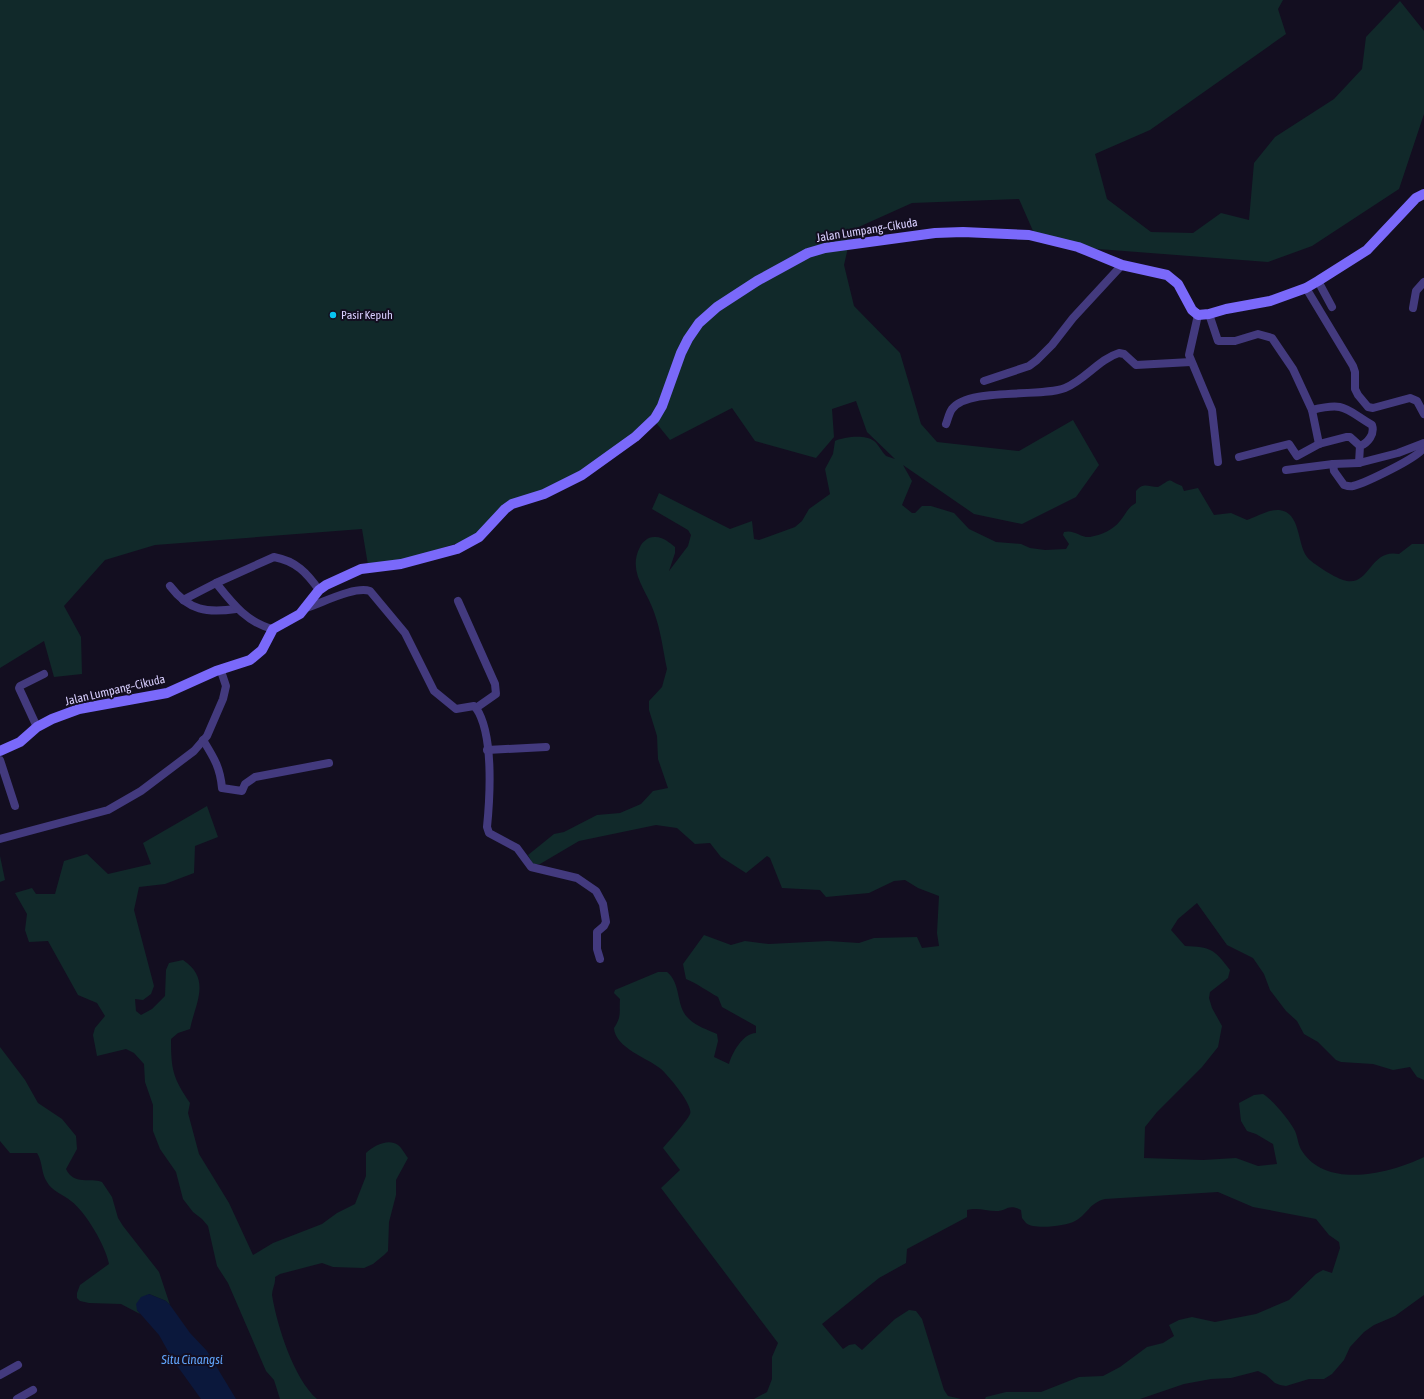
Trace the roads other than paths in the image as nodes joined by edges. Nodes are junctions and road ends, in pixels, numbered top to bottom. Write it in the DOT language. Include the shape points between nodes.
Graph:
graph roads {
  1 [pos="1424,194"];
  2 [pos="1122,265"];
  3 [pos="1318,281"];
  4 [pos="1424,282"];
  5 [pos="1306,288"];
  6 [pos="1332,307"];
  7 [pos="1413,308"];
  8 [pos="1209,314"];
  9 [pos="1198,315"];
  10 [pos="1190,362"];
  11 [pos="984,380"];
  12 [pos="1312,410"];
  13 [pos="1424,414"];
  14 [pos="946,424"];
  15 [pos="1424,443"];
  16 [pos="1319,444"];
  17 [pos="1360,446"];
  18 [pos="1424,447"];
  19 [pos="1239,457"];
  20 [pos="1218,462"];
  21 [pos="1359,463"];
  22 [pos="1333,464"];
  23 [pos="1286,470"];
  24 [pos="216,583"];
  25 [pos="170,586"];
  26 [pos="319,590"];
  27 [pos="183,600"];
  28 [pos="458,602"];
  29 [pos="306,608"];
  30 [pos="236,609"];
  31 [pos="273,629"];
  32 [pos="221,671"];
  33 [pos="44,674"];
  34 [pos="476,708"];
  35 [pos="37,727"];
  36 [pos="203,740"];
  37 [pos="546,747"];
  38 [pos="487,750"];
  39 [pos="0,751"];
  40 [pos="0,760"];
  41 [pos="329,763"];
  42 [pos="15,806"];
  43 [pos="0,839"];
  44 [pos="600,959"];
  45 [pos="18,1365"];
  46 [pos="0,1375"];
  47 [pos="33,1390"];
  48 [pos="18,1399"];
  1 -- 3 [label="street" via="1416,198 1367,250"];
  2 -- 9 [label="street, Jalan Lumpang–Cikuda" via="1167,275 1178,284 1192,310"];
  2 -- 11 [label="street" via="1037,360 1029,366"];
  2 -- 26 [label="street, Jalan Lumpang–Cikuda" via="1078,247 1029,234 997,232 928,234 825,248 808,253 756,281 717,307 699,323 681,353 662,406 655,418 635,437 582,475 544,494 512,504 479,537 457,549 401,564 361,569"];
  3 -- 5 [label="street"];
  3 -- 6 [label="street"];
  4 -- 7 [label="street" via="1416,291"];
  5 -- 8 [label="street" via="1270,301"];
  5 -- 13 [label="street" via="1353,366 1355,389 1365,405 1373,408 1410,398 1416,401"];
  8 -- 9 [label="street"];
  8 -- 12 [label="street" via="1218,341 1235,341 1258,334 1272,338 1293,369"];
  9 -- 10 [label="street" via="1189,355"];
  10 -- 14 [label="street" via="1136,365 1124,354 1119,353 1066,388 1028,394 989,395 963,402 952,410"];
  10 -- 20 [label="street" via="1212,410"];
  12 -- 16 [label="street"];
  12 -- 17 [label="street" via="1332,405 1341,406 1372,425 1373,432"];
  15 -- 21 [label="street"];
  16 -- 17 [label="street" via="1350,437"];
  16 -- 19 [label="street" via="1297,456 1289,444"];
  17 -- 21 [label="street"];
  18 -- 22 [label="street" via="1419,453 1392,469 1354,486 1344,485 1334,471"];
  21 -- 22 [label="street"];
  22 -- 23 [label="street"];
  24 -- 26 [label="street" via="274,557 292,562 303,570"];
  24 -- 27 [label="street"];
  24 -- 30 [label="street"];
  25 -- 27 [label="street"];
  26 -- 29 [label="street, Jalan Lumpang–Cikuda"];
  27 -- 30 [label="street" via="214,612"];
  28 -- 34 [label="street" via="495,684 496,694"];
  29 -- 31 [label="street, Jalan Lumpang–Cikuda"];
  29 -- 34 [label="street" via="353,591 370,591 405,633 434,691 456,709 470,706"];
  30 -- 31 [label="street" via="264,627"];
  31 -- 32 [label="street, Jalan Lumpang–Cikuda" via="258,654 250,660"];
  32 -- 35 [label="street, Jalan Lumpang–Cikuda" via="167,693 79,709 52,718"];
  32 -- 36 [label="street" via="226,686 223,699"];
  33 -- 35 [label="street" via="19,688"];
  34 -- 38 [label="street" via="485,728"];
  35 -- 39 [label="street, Jalan Lumpang–Cikuda" via="20,742"];
  36 -- 41 [label="street" via="221,772 222,788 226,789 242,791 255,777"];
  36 -- 43 [label="street" via="194,751 142,791 108,810"];
  37 -- 38 [label="street"];
  38 -- 44 [label="street" via="490,780 487,827 489,833 517,848 531,867 577,878 596,891 603,904 606,922 597,932"];
  40 -- 42 [label="street"];
  45 -- 46 [label="street"];
  47 -- 48 [label="street"];
}
